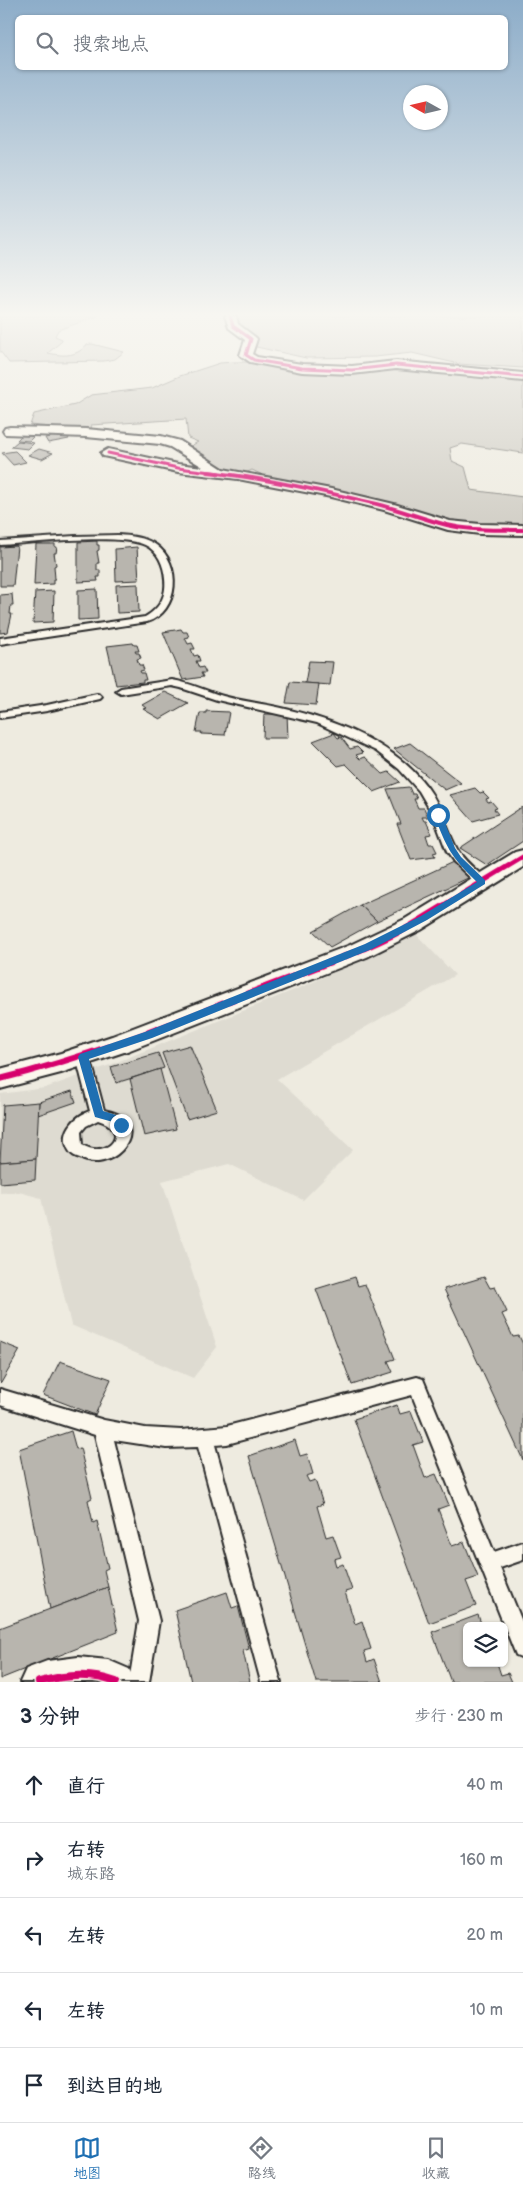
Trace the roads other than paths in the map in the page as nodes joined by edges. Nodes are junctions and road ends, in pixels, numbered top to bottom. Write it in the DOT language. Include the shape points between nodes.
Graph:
graph roads {
  1 [pos="10,432"];
  2 [pos="108,454"];
  3 [pos="228,474"];
  4 [pos="523,530"];
  5 [pos="0,543"];
  6 [pos="0,641"];
  7 [pos="121,690"];
  8 [pos="97,697"];
  9 [pos="0,715"];
  10 [pos="523,857"];
  11 [pos="482,882"];
  12 [pos="83,1057"];
  13 [pos="0,1079"];
  14 [pos="98,1114"];
  15 [pos="0,1397"];
  16 [pos="102,1428"];
  17 [pos="204,1438"];
  18 [pos="523,1551"];
  19 [pos="489,1563"];
  20 [pos="523,1648"];
  21 [pos="39,1682"];
  22 [pos="116,1682"];
  23 [pos="139,1682"];
  24 [pos="271,1682"];
  1 -- 3 [label="street" via="86,433 161,440 175,444 207,465"];
  2 -- 3 [label="street"];
  3 -- 4 [label="street" via="360,499 448,525"];
  5 -- 6 [label="lane" via="88,538 145,541 160,551 166,560 170,584 163,606 147,619"];
  7 -- 11 [label="lane" via="172,683 182,685 220,698 321,721 380,749 423,789 438,815 451,849"];
  8 -- 9 [label="lane"];
  10 -- 11 [label="street"];
  11 -- 12 [label="street" via="424,918 368,946 158,1032"];
  12 -- 13 [label="street"];
  12 -- 14 [label="lane"];
  15 -- 16 [label="lane"];
  16 -- 17 [label="lane" via="166,1439"];
  16 -- 23 [label="lane" via="149,1621"];
  17 -- 19 [label="lane" via="227,1435 417,1385"];
  17 -- 24 [label="lane"];
  18 -- 19 [label="lane"];
  19 -- 20 [label="lane"];
  21 -- 22 [label="street" via="72,1676 109,1678"];
}
